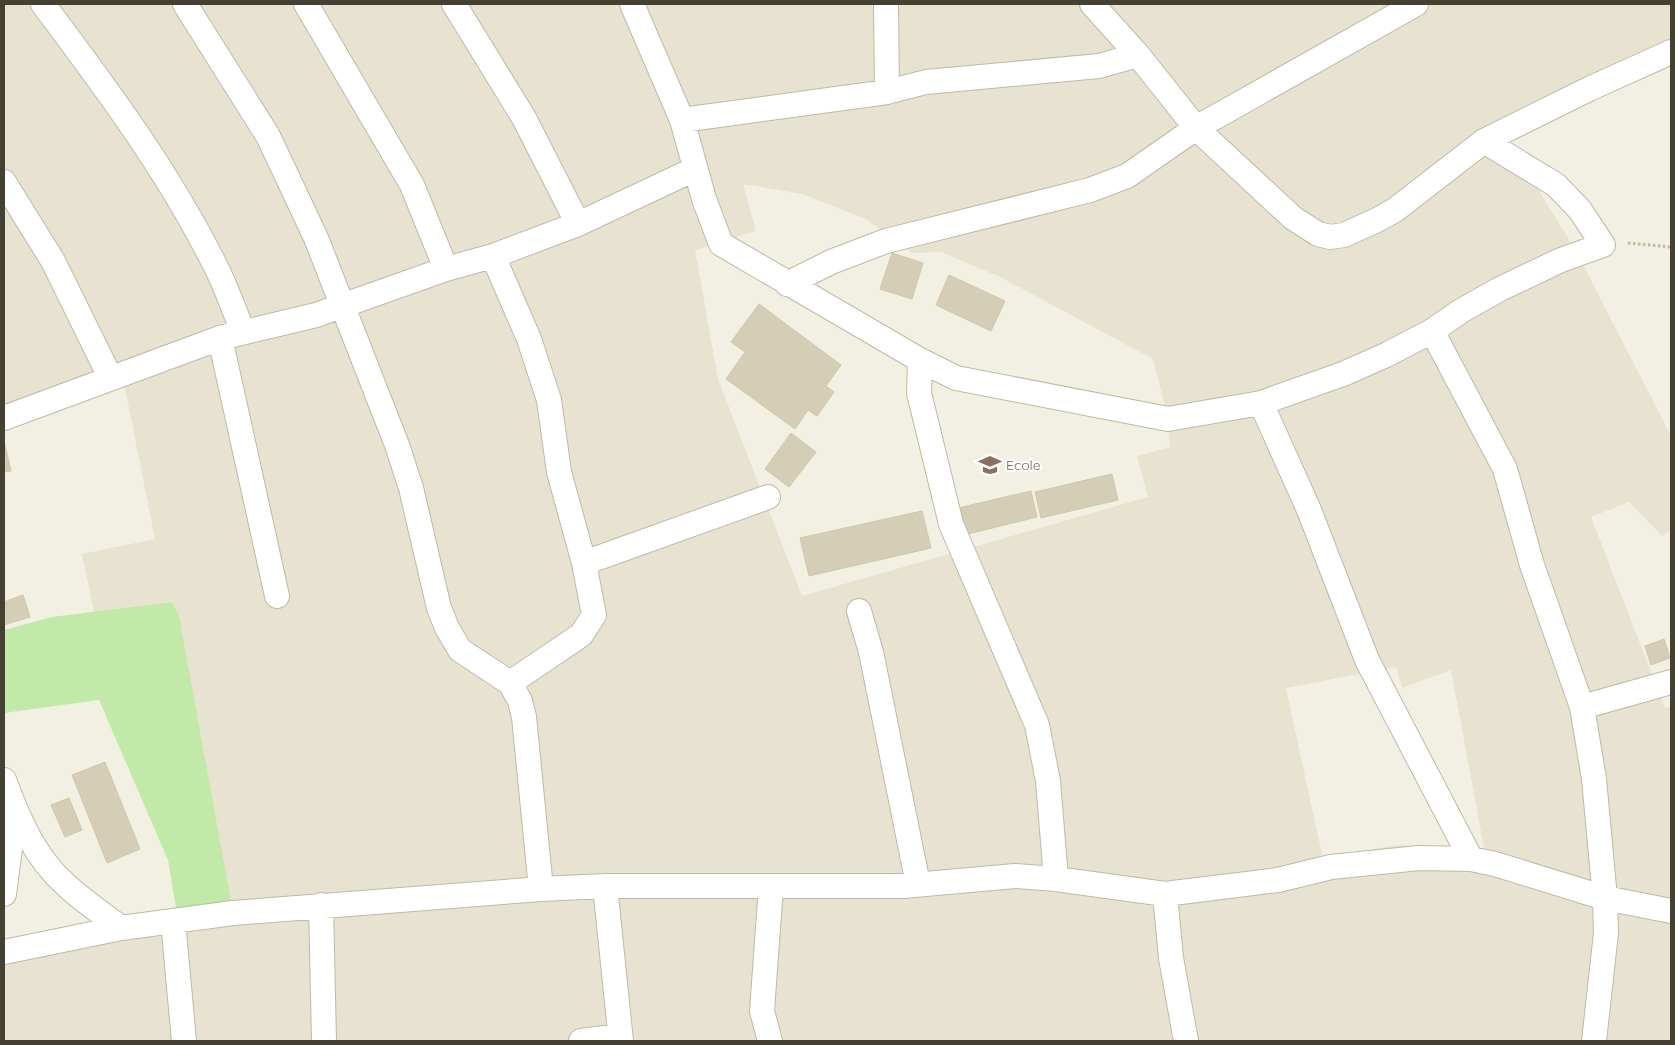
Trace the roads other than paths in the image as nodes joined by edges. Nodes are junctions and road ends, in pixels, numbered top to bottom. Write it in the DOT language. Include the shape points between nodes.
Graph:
graph roads {
  1 [pos="43,4"];
  2 [pos="185,4"];
  3 [pos="306,4"];
  4 [pos="454,4"];
  5 [pos="632,4"];
  6 [pos="886,4"];
  7 [pos="1092,4"];
  8 [pos="1416,4"];
  9 [pos="1671,52"];
  10 [pos="1138,56"];
  11 [pos="887,92"];
  12 [pos="682,120"];
  13 [pos="1196,128"];
  14 [pos="1484,141"];
  15 [pos="695,169"];
  16 [pos="4,182"];
  17 [pos="578,224"];
  18 [pos="493,256"];
  19 [pos="446,269"];
  20 [pos="787,284"];
  21 [pos="343,305"];
  22 [pos="1432,331"];
  23 [pos="243,332"];
  24 [pos="220,338"];
  25 [pos="920,360"];
  26 [pos="110,377"];
  27 [pos="1261,403"];
  28 [pos="4,418"];
  29 [pos="768,496"];
  30 [pos="584,563"];
  31 [pos="277,596"];
  32 [pos="858,611"];
  33 [pos="1671,682"];
  34 [pos="510,683"];
  35 [pos="1582,707"];
  36 [pos="4,780"];
  37 [pos="15,811"];
  38 [pos="1472,859"];
  39 [pos="1056,879"];
  40 [pos="918,884"];
  41 [pos="605,886"];
  42 [pos="771,886"];
  43 [pos="541,889"];
  44 [pos="4,894"];
  45 [pos="1165,894"];
  46 [pos="1605,898"];
  47 [pos="321,905"];
  48 [pos="1671,910"];
  49 [pos="173,921"];
  50 [pos="121,928"];
  51 [pos="4,952"];
  52 [pos="620,1039"];
  53 [pos="184,1041"];
  54 [pos="324,1041"];
  55 [pos="581,1041"];
  56 [pos="770,1041"];
  57 [pos="1186,1041"];
  58 [pos="1594,1041"];
  1 -- 23 [label="street" via="98,75 150,151 216,266"];
  2 -- 21 [label="street" via="268,136"];
  3 -- 19 [label="street" via="412,185"];
  4 -- 17 [label="street" via="524,118"];
  5 -- 12 [label="street"];
  6 -- 11 [label="street"];
  7 -- 10 [label="street"];
  8 -- 13 [label="street"];
  9 -- 14 [label="street"];
  10 -- 11 [label="street" via="1099,66 926,82"];
  10 -- 13 [label="street"];
  11 -- 12 [label="street"];
  12 -- 15 [label="street"];
  13 -- 14 [label="street" via="1293,218 1318,234 1330,237 1361,229 1395,210"];
  13 -- 20 [label="street" via="1111,184 886,241 831,262"];
  14 -- 22 [label="street" via="1556,185 1580,210 1603,245 1561,260 1500,289"];
  15 -- 17 [label="street"];
  15 -- 20 [label="street" via="721,244"];
  16 -- 26 [label="street" via="53,261"];
  17 -- 18 [label="street"];
  18 -- 19 [label="street"];
  18 -- 30 [label="street" via="529,339 549,400 559,472"];
  19 -- 21 [label="street"];
  20 -- 25 [label="street"];
  21 -- 23 [label="street" via="316,315"];
  21 -- 34 [label="street" via="411,488 439,608 447,628 460,650"];
  22 -- 27 [label="street" via="1343,374"];
  22 -- 35 [label="street" via="1505,470 1532,565"];
  23 -- 24 [label="street"];
  24 -- 26 [label="street"];
  24 -- 31 [label="street"];
  25 -- 27 [label="street" via="956,378 1168,419"];
  25 -- 39 [label="street" via="919,393 951,524 1037,725 1048,780"];
  26 -- 28 [label="street"];
  27 -- 38 [label="street" via="1309,510 1367,660"];
  29 -- 30 [label="street"];
  30 -- 34 [label="street" via="594,615 589,626 581,635"];
  32 -- 40 [label="street" via="871,652"];
  33 -- 35 [label="street"];
  34 -- 43 [label="street" via="520,700 524,717"];
  35 -- 46 [label="street" via="1594,779"];
  36 -- 37 [label="street"];
  37 -- 44 [label="street"];
  37 -- 50 [label="street" via="47,865 66,885"];
  38 -- 45 [label="street" via="1419,858 1331,867 1278,880"];
  38 -- 46 [label="street"];
  39 -- 40 [label="street" via="1015,876"];
  39 -- 45 [label="street"];
  40 -- 42 [label="street"];
  41 -- 42 [label="street"];
  41 -- 43 [label="street"];
  41 -- 52 [label="street"];
  42 -- 56 [label="street" via="762,1011"];
  43 -- 47 [label="street"];
  45 -- 57 [label="street" via="1171,958"];
  46 -- 48 [label="street"];
  46 -- 58 [label="street" via="1606,933"];
  47 -- 49 [label="street"];
  47 -- 54 [label="street"];
  49 -- 50 [label="street"];
  49 -- 53 [label="street"];
  50 -- 51 [label="street"];
  52 -- 55 [label="street"];
}
